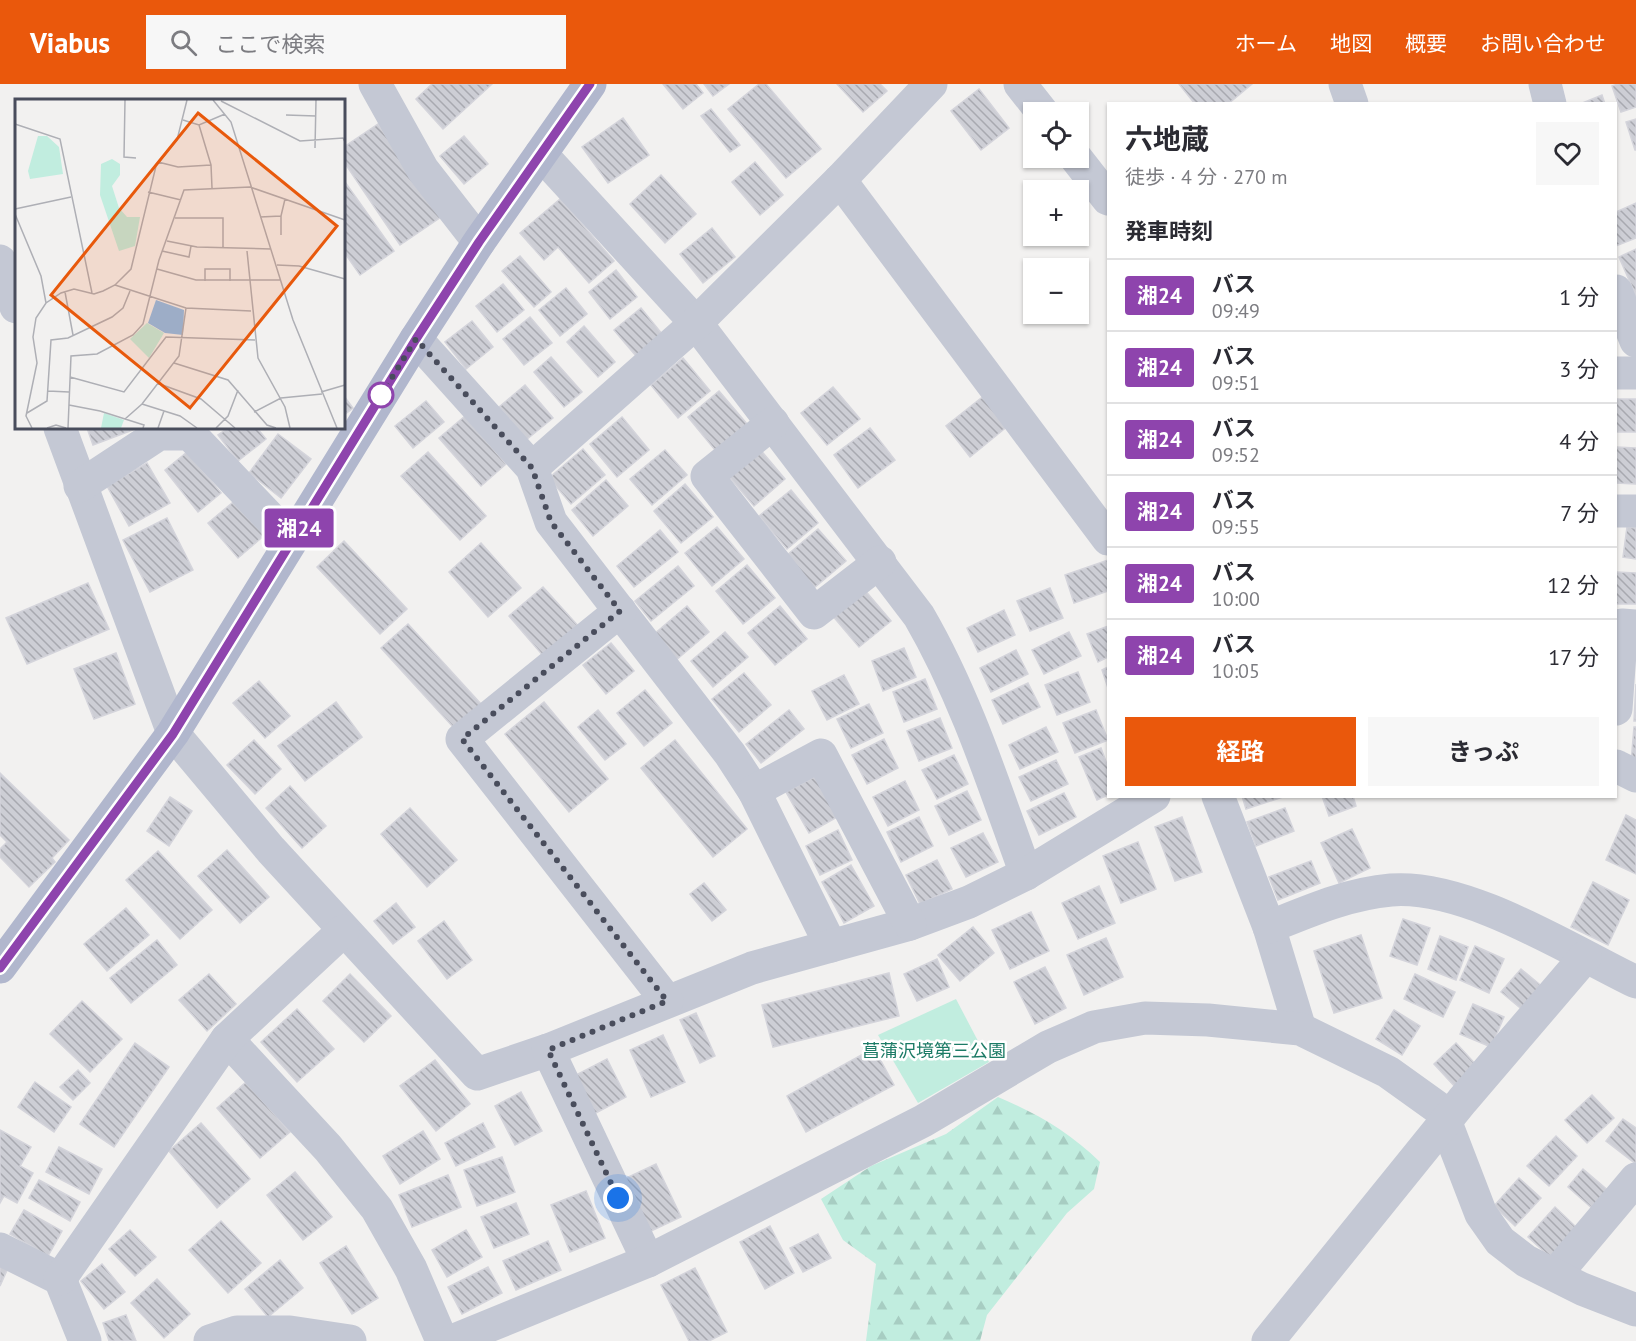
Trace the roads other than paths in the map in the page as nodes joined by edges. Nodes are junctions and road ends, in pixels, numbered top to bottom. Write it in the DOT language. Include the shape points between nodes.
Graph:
graph roads {
  1 [pos="375,84"];
  2 [pos="590,84"];
  3 [pos="931,84"];
  4 [pos="1020,84"];
  5 [pos="1345,84"];
  6 [pos="1545,84"];
  7 [pos="1034,102"];
  8 [pos="1351,102"];
  9 [pos="1550,102"];
  10 [pos="541,154"];
  11 [pos="1085,168"];
  12 [pos="840,180"];
  13 [pos="1107,198"];
  14 [pos="479,242"];
  15 [pos="0,261"];
  16 [pos="1617,294"];
  17 [pos="15,304"];
  18 [pos="696,323"];
  19 [pos="416,339"];
  20 [pos="1636,341"];
  21 [pos="1617,373"];
  22 [pos="1636,373"];
  23 [pos="772,423"];
  24 [pos="60,429"];
  25 [pos="194,431"];
  26 [pos="532,468"];
  27 [pos="81,486"];
  28 [pos="1617,511"];
  29 [pos="1636,512"];
  30 [pos="1107,538"];
  31 [pos="291,540"];
  32 [pos="880,562"];
  33 [pos="620,611"];
  34 [pos="1636,626"];
  35 [pos="1617,695"];
  36 [pos="173,734"];
  37 [pos="1617,766"];
  38 [pos="1636,776"];
  39 [pos="754,790"];
  40 [pos="1151,798"];
  41 [pos="1219,798"];
  42 [pos="1026,874"];
  43 [pos="910,924"];
  44 [pos="1269,927"];
  45 [pos="344,931"];
  46 [pos="831,946"];
  47 [pos="1585,957"];
  48 [pos="0,967"];
  49 [pos="1636,982"];
  50 [pos="667,1001"];
  51 [pos="1300,1029"];
  52 [pos="228,1039"];
  53 [pos="548,1050"];
  54 [pos="1446,1121"];
  55 [pos="1636,1179"];
  56 [pos="0,1249"];
  57 [pos="648,1261"];
  58 [pos="1556,1274"];
  59 [pos="60,1279"];
  60 [pos="1636,1310"];
  61 [pos="85,1341"];
  62 [pos="210,1341"];
  63 [pos="350,1341"];
  64 [pos="442,1341"];
  65 [pos="452,1341"];
  66 [pos="1268,1341"];
  1 -- 14 [label="street" via="423,170"];
  2 -- 10 [label="main road"];
  3 -- 12 [label="street"];
  4 -- 7 [label="street"];
  5 -- 8 [label="street"];
  6 -- 9 [label="street"];
  10 -- 14 [label="main road"];
  10 -- 18 [label="street"];
  11 -- 13 [label="street"];
  12 -- 18 [label="street"];
  12 -- 30 [label="street"];
  14 -- 19 [label="main road"];
  15 -- 17 [label="street"];
  16 -- 20 [label="street"];
  18 -- 23 [label="street"];
  18 -- 26 [label="street"];
  19 -- 26 [label="street"];
  19 -- 31 [label="main road"];
  21 -- 22 [label="street"];
  23 -- 32 [label="street"];
  23 -- 32 [label="street" via="707,476 814,613"];
  24 -- 27 [label="street"];
  25 -- 27 [label="street" via="159,434"];
  25 -- 31 [label="street"];
  26 -- 33 [label="street" via="551,522"];
  27 -- 36 [label="street"];
  28 -- 29 [label="street"];
  31 -- 36 [label="main road"];
  32 -- 42 [label="street" via="920,616 942,657 964,705"];
  33 -- 39 [label="street"];
  33 -- 50 [label="street" via="462,739"];
  34 -- 35 [label="street" via="1622,625"];
  36 -- 45 [label="street"];
  36 -- 48 [label="main road"];
  37 -- 38 [label="street"];
  39 -- 43 [label="street" via="821,755"];
  39 -- 46 [label="street"];
  40 -- 42 [label="street"];
  41 -- 44 [label="street"];
  42 -- 43 [label="street" via="969,902"];
  43 -- 46 [label="street"];
  44 -- 47 [label="street" via="1356,896 1392,890 1433,891 1488,909"];
  44 -- 51 [label="street"];
  45 -- 52 [label="street"];
  45 -- 53 [label="street" via="477,1074"];
  46 -- 50 [label="street" via="752,968"];
  47 -- 49 [label="street"];
  47 -- 54 [label="street"];
  50 -- 53 [label="street"];
  51 -- 54 [label="street" via="1388,1072 1441,1110"];
  51 -- 57 [label="street" via="1145,1018 1094,1027 1047,1047 895,1136"];
  52 -- 59 [label="street"];
  52 -- 64 [label="street" via="328,1148 377,1209 411,1269"];
  53 -- 57 [label="street"];
  54 -- 58 [label="street" via="1481,1214 1500,1241 1526,1261"];
  54 -- 66 [label="street"];
  55 -- 58 [label="street"];
  56 -- 59 [label="street"];
  57 -- 65 [label="street"];
  58 -- 60 [label="street" via="1582,1289"];
  59 -- 61 [label="street"];
  62 -- 63 [label="street" via="237,1332 290,1332"];
}
